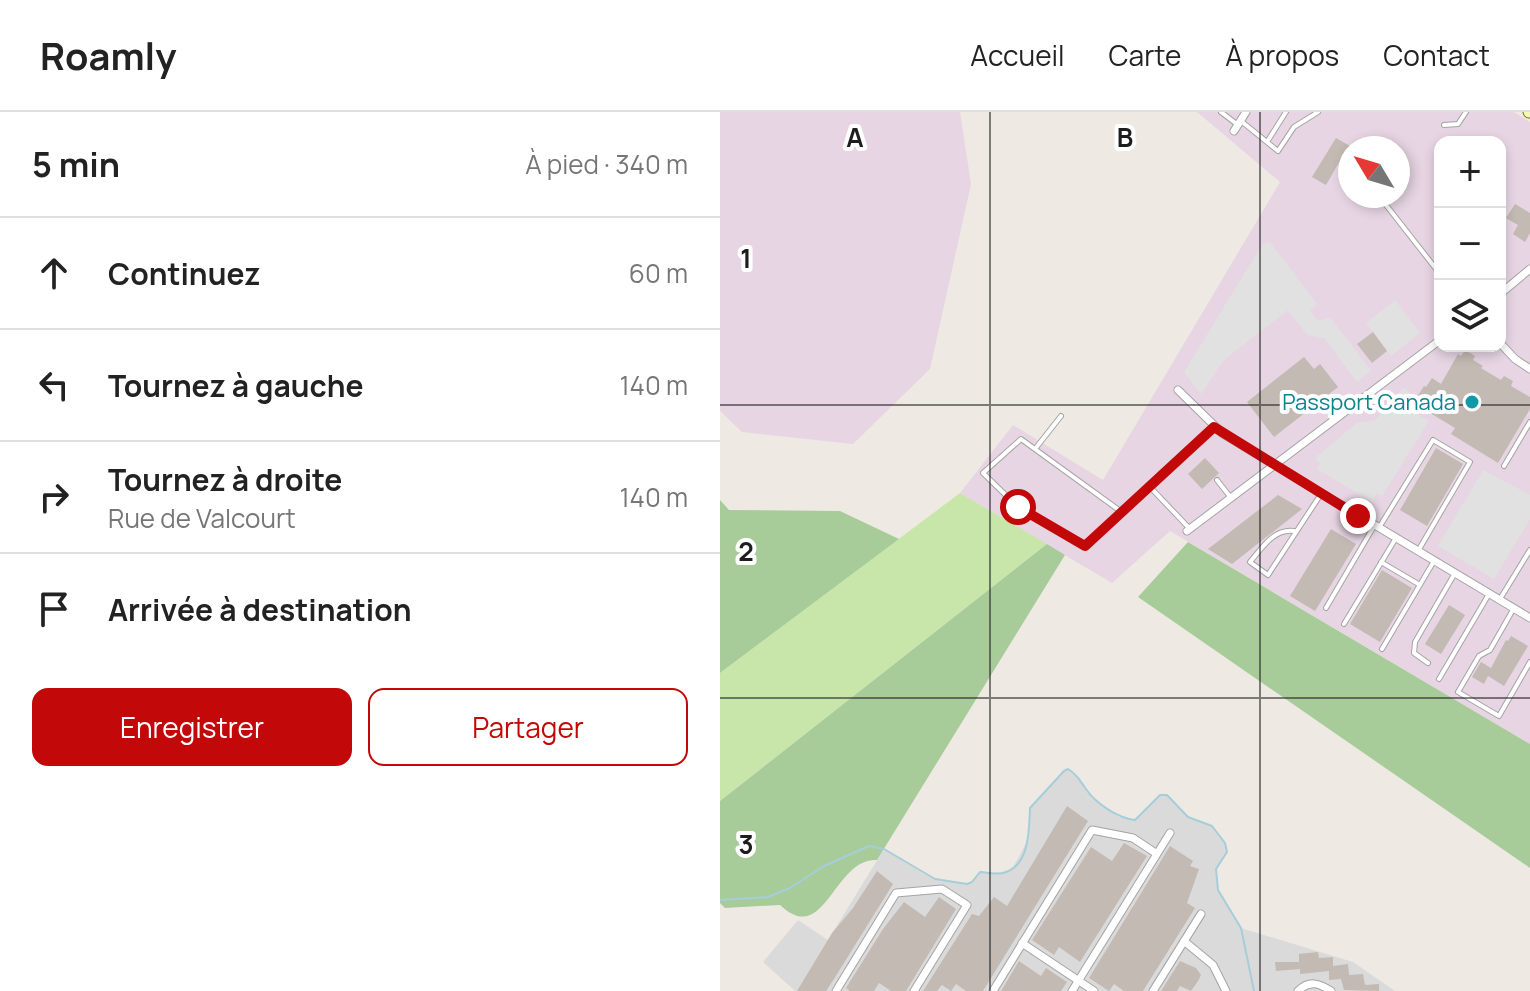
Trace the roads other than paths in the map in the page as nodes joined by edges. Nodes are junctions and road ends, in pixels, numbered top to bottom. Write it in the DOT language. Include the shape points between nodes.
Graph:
graph roads {
  1 [pos="1221,112"];
  2 [pos="1246,112"];
  3 [pos="1286,112"];
  4 [pos="1318,112"];
  5 [pos="1466,112"];
  6 [pos="1444,125"];
  7 [pos="1238,126"];
  8 [pos="1267,142"];
  9 [pos="1388,208"];
  10 [pos="1434,266"];
  11 [pos="1530,269"];
  12 [pos="1506,289"];
  13 [pos="1434,345"];
  14 [pos="1506,349"];
  15 [pos="1530,369"];
  16 [pos="1178,390"];
  17 [pos="1061,416"];
  18 [pos="1530,422"];
  19 [pos="1214,427"];
  20 [pos="1035,449"];
  21 [pos="1273,466"];
  22 [pos="1504,466"];
  23 [pos="1217,480"];
  24 [pos="1150,487"];
  25 [pos="1321,494"];
  26 [pos="1231,498"];
  27 [pos="1123,513"];
  28 [pos="1377,527"];
  29 [pos="1189,530"];
  30 [pos="1294,531"];
  31 [pos="1396,538"];
  32 [pos="1530,550"];
  33 [pos="1418,551"];
  34 [pos="1434,561"];
  35 [pos="1381,562"];
  36 [pos="1455,573"];
  37 [pos="1420,585"];
  38 [pos="1489,594"];
  39 [pos="1499,600"];
  40 [pos="1326,608"];
  41 [pos="1514,608"];
  42 [pos="1530,618"];
  43 [pos="1344,624"];
  44 [pos="1382,649"];
  45 [pos="1530,662"];
  46 [pos="1428,663"];
  47 [pos="1439,679"];
  48 [pos="1170,833"];
  49 [pos="1157,854"];
  50 [pos="1201,914"];
  51 [pos="1184,941"];
  52 [pos="1022,943"];
  53 [pos="1078,980"];
  54 [pos="836,991"];
  55 [pos="914,991"];
  56 [pos="993,991"];
  57 [pos="1072,991"];
  58 [pos="1094,991"];
  59 [pos="1153,991"];
  60 [pos="1226,991"];
  61 [pos="1298,991"];
  62 [pos="1331,991"];
  1 -- 7 [label="lane"];
  2 -- 7 [label="street"];
  3 -- 8 [label="lane"];
  4 -- 8 [label="lane" via="1294,127 1278,151"];
  5 -- 6 [label="lane" via="1458,124"];
  7 -- 8 [label="lane"];
  9 -- 10 [label="lane"];
  11 -- 12 [label="street"];
  13 -- 21 [label="street"];
  14 -- 15 [label="street"];
  16 -- 19 [label="street"];
  17 -- 20 [label="lane"];
  18 -- 22 [label="lane"];
  19 -- 21 [label="street"];
  19 -- 24 [label="lane"];
  20 -- 27 [label="lane"];
  20 -- 27 [label="lane" via="1021,439 983,473 1018,507 1085,546"];
  21 -- 25 [label="street"];
  21 -- 26 [label="street"];
  23 -- 26 [label="lane"];
  24 -- 27 [label="lane"];
  24 -- 29 [label="lane"];
  25 -- 28 [label="street"];
  25 -- 30 [label="lane"];
  26 -- 29 [label="street"];
  28 -- 31 [label="street"];
  28 -- 33 [label="lane" via="1433,440 1446,447 1470,462"];
  28 -- 40 [label="lane"];
  30 -- 30 [label="lane" via="1268,575 1250,562 1274,535"];
  31 -- 33 [label="street"];
  31 -- 35 [label="lane"];
  32 -- 39 [label="lane"];
  33 -- 34 [label="street"];
  34 -- 36 [label="street"];
  34 -- 37 [label="lane"];
  35 -- 37 [label="lane"];
  35 -- 43 [label="lane"];
  36 -- 38 [label="street"];
  36 -- 46 [label="lane" via="1415,642 1414,653"];
  37 -- 44 [label="lane"];
  38 -- 39 [label="street"];
  38 -- 47 [label="lane"];
  39 -- 41 [label="street"];
  41 -- 42 [label="street"];
  41 -- 45 [label="lane" via="1458,692 1499,716"];
  48 -- 49 [label="street"];
  49 -- 52 [label="street" via="1133,838 1092,830"];
  49 -- 53 [label="street"];
  50 -- 51 [label="street"];
  51 -- 59 [label="street"];
  51 -- 60 [label="street" via="1213,965"];
  52 -- 53 [label="street"];
  52 -- 56 [label="street"];
  53 -- 57 [label="street"];
  53 -- 58 [label="street"];
  54 -- 55 [label="street" via="896,893 942,889 967,905"];
  61 -- 62 [label="street" via="1314,983"];
}
